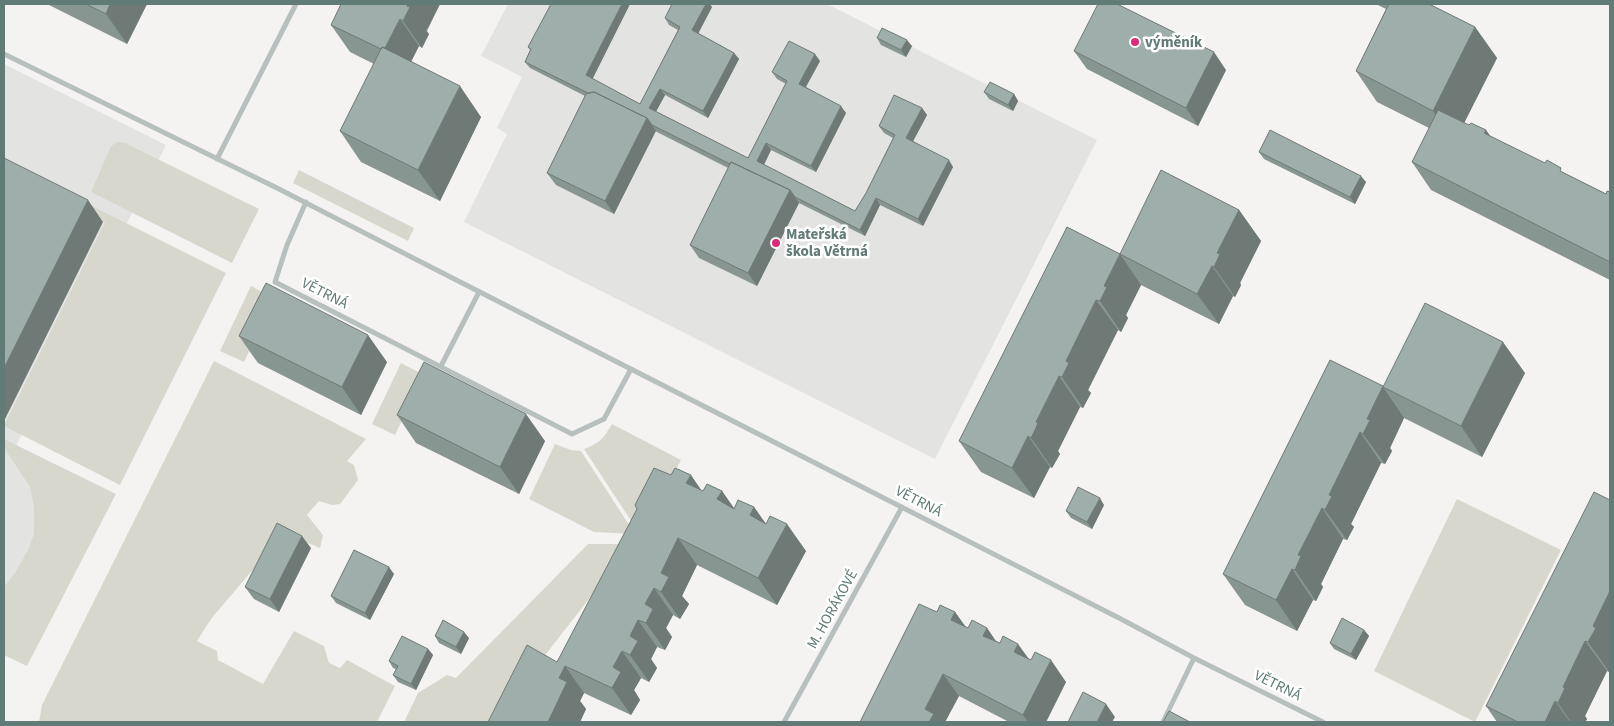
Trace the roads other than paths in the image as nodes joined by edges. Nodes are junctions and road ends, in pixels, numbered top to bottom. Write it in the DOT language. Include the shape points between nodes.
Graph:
graph roads {
  1 [pos="296,4"];
  2 [pos="4,54"];
  3 [pos="217,159"];
  4 [pos="306,202"];
  5 [pos="479,292"];
  6 [pos="441,366"];
  7 [pos="631,369"];
  8 [pos="902,507"];
  9 [pos="1194,658"];
  10 [pos="784,722"];
  11 [pos="1163,722"];
  12 [pos="1323,722"];
  1 -- 3 [label="street"];
  2 -- 3 [label="street, VĚTRNÁ"];
  3 -- 4 [label="street, VĚTRNÁ"];
  4 -- 5 [label="street, VĚTRNÁ"];
  4 -- 6 [label="street, VĚTRNÁ" via="275,282"];
  5 -- 6 [label="street"];
  5 -- 7 [label="street, VĚTRNÁ"];
  6 -- 7 [label="street, VĚTRNÁ" via="572,434 604,419"];
  7 -- 8 [label="street, VĚTRNÁ"];
  8 -- 9 [label="street, VĚTRNÁ"];
  8 -- 10 [label="street, M. HORÁKOVÉ"];
  9 -- 11 [label="street"];
  9 -- 12 [label="street, VĚTRNÁ"];
}
